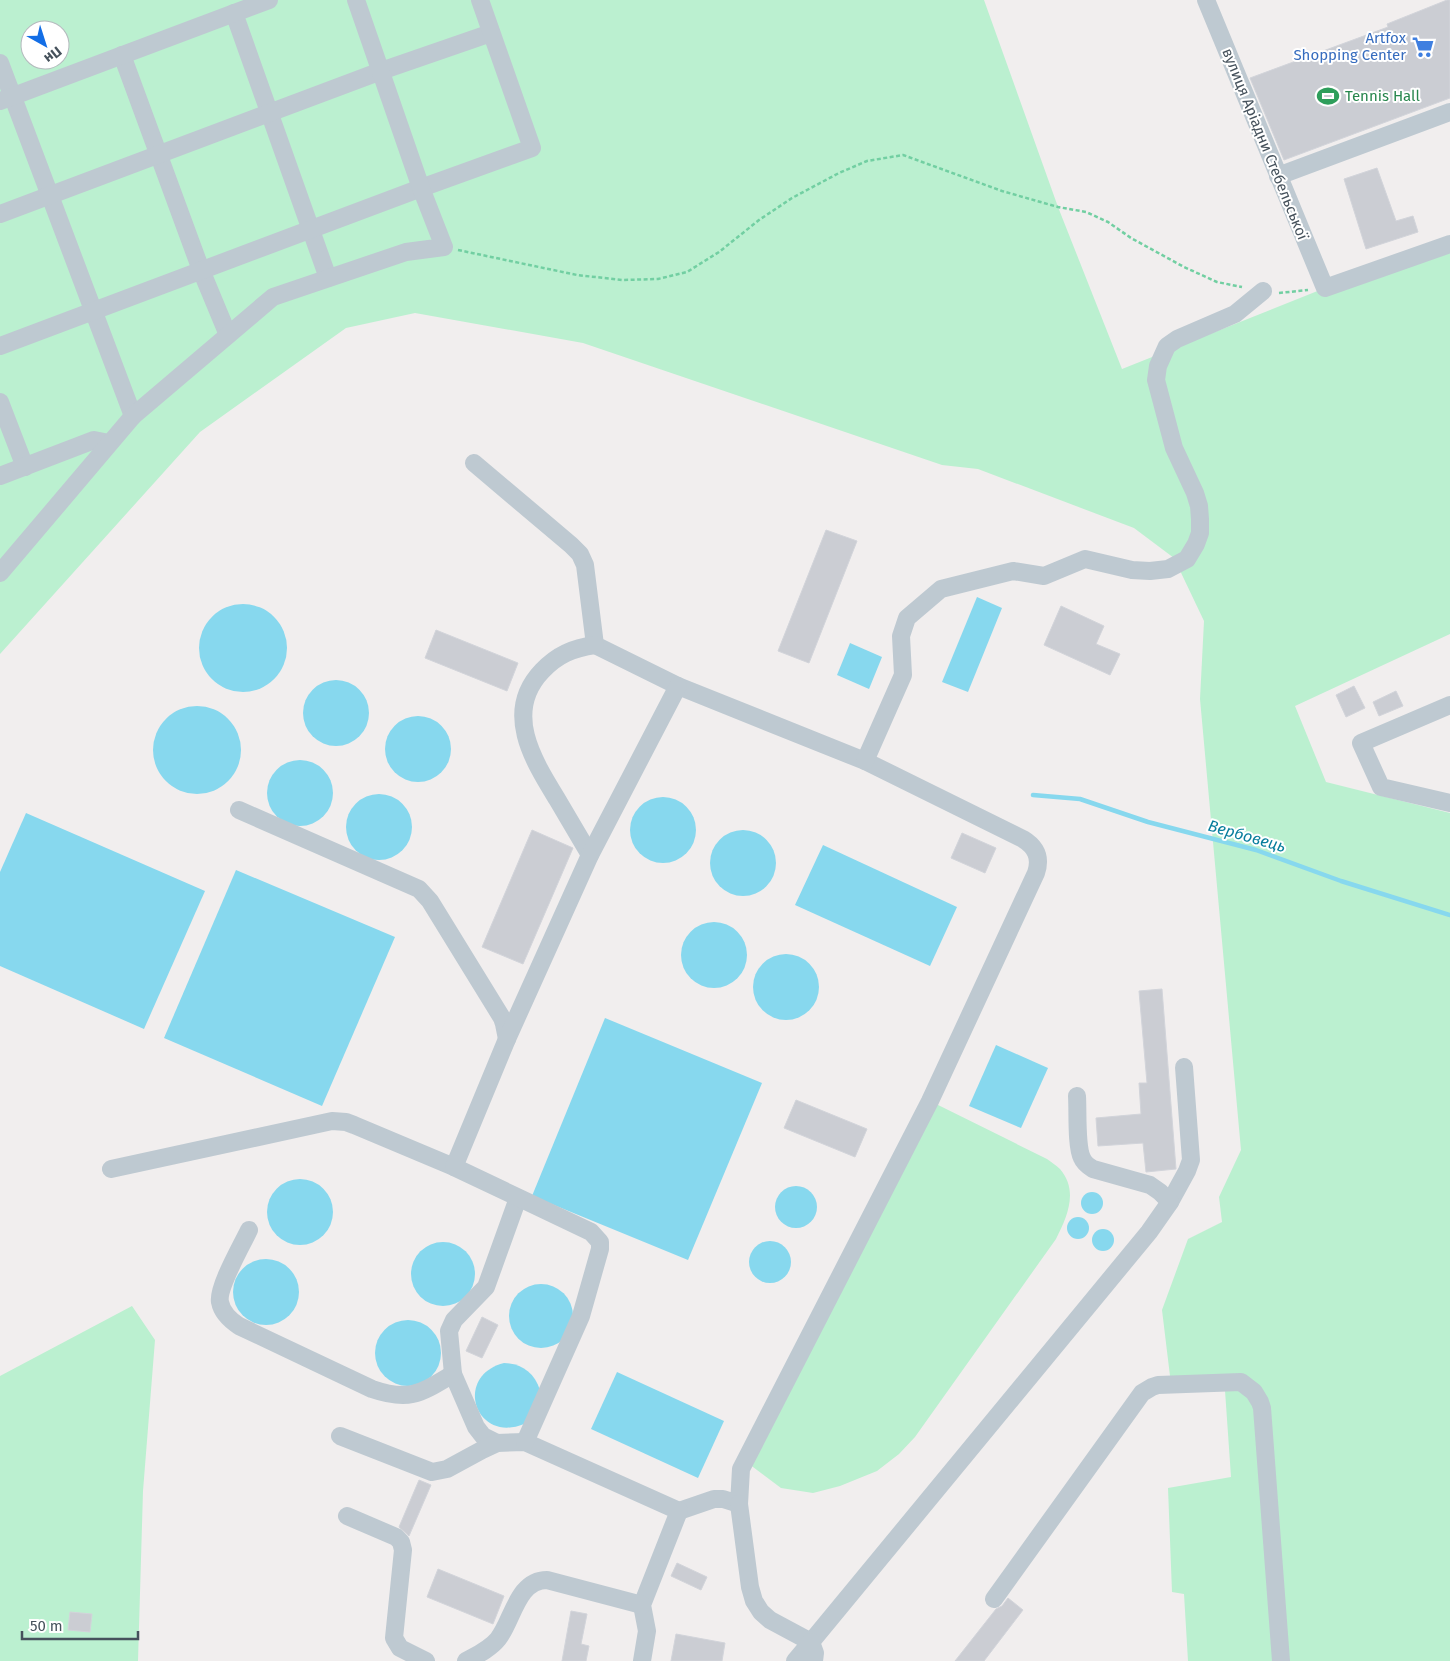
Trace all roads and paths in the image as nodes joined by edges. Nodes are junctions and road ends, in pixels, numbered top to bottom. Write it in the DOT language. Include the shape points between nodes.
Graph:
graph roads {
  1 [pos="269,0"];
  2 [pos="356,0"];
  3 [pos="480,0"];
  4 [pos="1206,0"];
  5 [pos="234,13"];
  6 [pos="491,33"];
  7 [pos="122,55"];
  8 [pos="0,63"];
  9 [pos="381,71"];
  10 [pos="6,98"];
  11 [pos="1450,112"];
  12 [pos="269,114"];
  13 [pos="159,154"];
  14 [pos="1278,176"];
  15 [pos="421,188"];
  16 [pos="49,196"];
  17 [pos="0,214"];
  18 [pos="311,229"];
  19 [pos="1450,244"];
  20 [pos="444,247"];
  21 [pos="201,270"];
  22 [pos="328,278"];
  23 [pos="1325,288"];
  24 [pos="1263,291"];
  25 [pos="92,311"];
  26 [pos="228,336"];
  27 [pos="0,346"];
  28 [pos="0,402"];
  29 [pos="133,416"];
  30 [pos="110,442"];
  31 [pos="474,463"];
  32 [pos="25,467"];
  33 [pos="0,476"];
  34 [pos="0,573"];
  35 [pos="595,646"];
  36 [pos="678,686"];
  37 [pos="1450,705"];
  38 [pos="865,761"];
  39 [pos="1450,803"];
  40 [pos="239,810"];
  41 [pos="590,855"];
  42 [pos="507,1039"];
  43 [pos="1184,1067"];
  44 [pos="1077,1096"];
  45 [pos="454,1167"];
  46 [pos="112,1169"];
  47 [pos="518,1198"];
  48 [pos="1170,1202"];
  49 [pos="250,1230"];
  50 [pos="453,1374"];
  51 [pos="340,1436"];
  52 [pos="525,1442"];
  53 [pos="496,1443"];
  54 [pos="739,1504"];
  55 [pos="679,1511"];
  56 [pos="347,1516"];
  57 [pos="994,1599"];
  58 [pos="642,1605"];
  59 [pos="811,1642"];
  60 [pos="426,1661"];
  61 [pos="466,1661"];
  62 [pos="642,1661"];
  63 [pos="795,1661"];
  64 [pos="814,1661"];
  65 [pos="1281,1661"];
  1 -- 5 [label="street"];
  2 -- 9 [label="street"];
  3 -- 6 [label="street"];
  4 -- 14 [label="street, вулиця Аріадни Стебельської"];
  5 -- 7 [label="street"];
  5 -- 12 [label="street"];
  6 -- 9 [label="street"];
  6 -- 15 [label="street" via="532,148"];
  7 -- 10 [label="street"];
  7 -- 13 [label="street"];
  8 -- 10 [label="street"];
  9 -- 12 [label="street"];
  9 -- 15 [label="street"];
  10 -- 16 [label="street"];
  11 -- 14 [label="street"];
  12 -- 13 [label="street"];
  12 -- 18 [label="street"];
  13 -- 16 [label="street"];
  13 -- 21 [label="street"];
  14 -- 23 [label="street, вулиця Аріадни Стебельської"];
  15 -- 18 [label="street"];
  15 -- 20 [label="street"];
  16 -- 17 [label="street"];
  16 -- 25 [label="street"];
  18 -- 21 [label="street"];
  18 -- 22 [label="street"];
  19 -- 23 [label="street"];
  20 -- 22 [label="street" via="406,252"];
  20 -- 24 [label="path" via="577,276 658,279 687,272 792,198 839,173 867,161 903,155 1002,191 1086,212 1217,282"];
  21 -- 25 [label="street"];
  21 -- 26 [label="street"];
  22 -- 26 [label="street" via="274,297"];
  23 -- 24 [label="path" via="1277,294"];
  24 -- 38 [label="street" via="1235,314 1167,346 1158,366 1156,380 1174,448 1199,506 1200,533 1187,559 1168,569 1150,571 1085,560 1044,576 1014,571 941,589 907,618 901,636 903,674"];
  25 -- 27 [label="street"];
  25 -- 29 [label="street"];
  26 -- 29 [label="street"];
  28 -- 32 [label="street"];
  29 -- 30 [label="street"];
  30 -- 32 [label="street" via="94,440"];
  30 -- 34 [label="street"];
  31 -- 35 [label="street" via="580,554 586,572"];
  32 -- 33 [label="street"];
  35 -- 36 [label="street"];
  35 -- 41 [label="street" via="571,650 552,660 528,689 523,707 525,735 534,757"];
  36 -- 38 [label="street"];
  36 -- 41 [label="street"];
  37 -- 39 [label="street" via="1361,743 1381,787"];
  38 -- 54 [label="street" via="1023,839 1037,854 1039,866 930,1101 741,1469"];
  40 -- 42 [label="street" via="419,889 430,901 502,1018"];
  41 -- 42 [label="street"];
  42 -- 45 [label="street"];
  43 -- 48 [label="street" via="1191,1160"];
  44 -- 48 [label="street" via="1079,1149 1086,1164 1093,1169 1150,1185"];
  45 -- 46 [label="street" via="346,1122 332,1121"];
  45 -- 47 [label="street"];
  47 -- 50 [label="street" via="486,1287 454,1320 448,1331"];
  47 -- 52 [label="street" via="591,1232 598,1238 600,1246 581,1316"];
  48 -- 59 [label="street" via="1149,1232"];
  49 -- 50 [label="street" via="219,1296 221,1308 231,1321 372,1389 390,1394 414,1394"];
  50 -- 53 [label="street" via="476,1428"];
  51 -- 53 [label="street" via="432,1472 447,1469"];
  52 -- 53 [label="street"];
  52 -- 55 [label="street"];
  54 -- 55 [label="street" via="714,1500"];
  54 -- 59 [label="street" via="754,1601 770,1620"];
  55 -- 58 [label="street"];
  56 -- 60 [label="street" via="401,1542 403,1550 394,1638 400,1648"];
  57 -- 65 [label="street" via="1142,1393 1158,1386 1241,1382 1254,1392 1262,1408"];
  58 -- 61 [label="street" via="547,1580 536,1581 523,1593 500,1637"];
  58 -- 62 [label="street" via="647,1631"];
  59 -- 63 [label="street"];
  59 -- 64 [label="street"];
}
